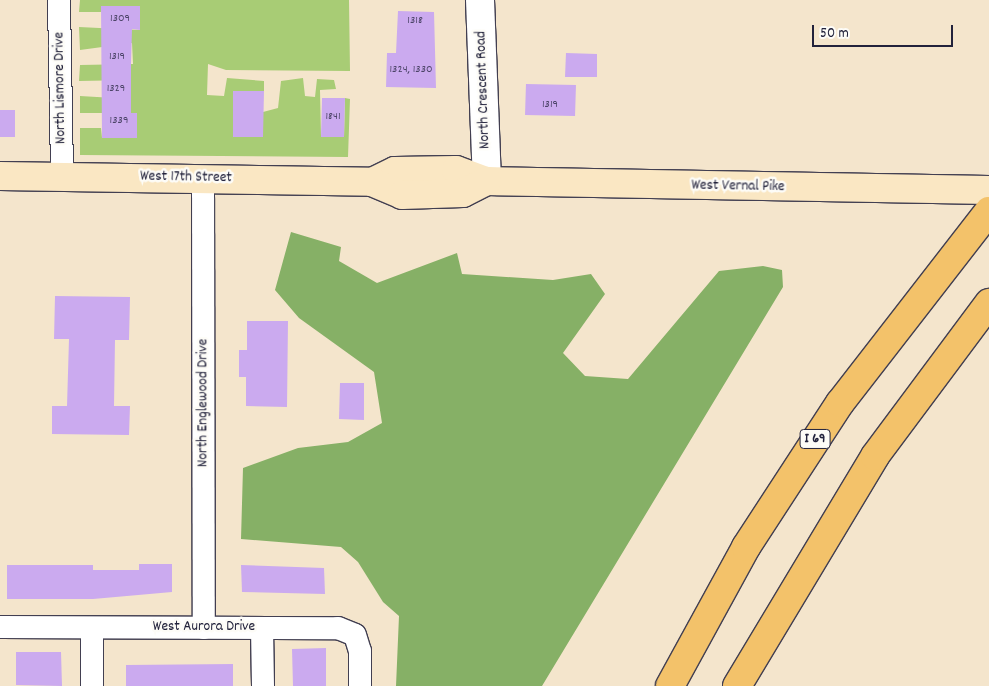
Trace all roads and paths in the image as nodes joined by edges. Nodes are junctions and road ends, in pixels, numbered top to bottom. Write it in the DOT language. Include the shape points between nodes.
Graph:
graph roads {
  1 [pos="59,0"];
  2 [pos="480,0"];
  3 [pos="0,176"];
  4 [pos="62,177"];
  5 [pos="203,179"];
  6 [pos="487,181"];
  7 [pos="989,190"];
  8 [pos="989,211"];
  9 [pos="989,303"];
  10 [pos="0,627"];
  11 [pos="92,628"];
  12 [pos="204,628"];
  13 [pos="262,628"];
  14 [pos="92,686"];
  15 [pos="262,686"];
  16 [pos="360,686"];
  17 [pos="670,686"];
  18 [pos="737,686"];
  1 -- 4 [label="street, North Lismore Drive"];
  2 -- 6 [label="street, North Crescent Road"];
  3 -- 4 [label="main road, West 17th Street"];
  4 -- 5 [label="main road, West 17th Street"];
  5 -- 6 [label="main road, West 17th Street" via="372,182 395,171 410,170 462,171"];
  5 -- 12 [label="street, North Englewood Drive"];
  6 -- 7 [label="main road, West Vernal Pike"];
  8 -- 17 [label="highway, I 69" via="840,403 746,547"];
  9 -- 18 [label="highway" via="865,472"];
  10 -- 11 [label="street, West Aurora Drive"];
  11 -- 12 [label="street, West Aurora Drive"];
  11 -- 14 [label="street"];
  12 -- 13 [label="street, West Aurora Drive"];
  13 -- 15 [label="street"];
  13 -- 16 [label="street, West Aurora Drive" via="338,628 355,635 360,651"];
}
